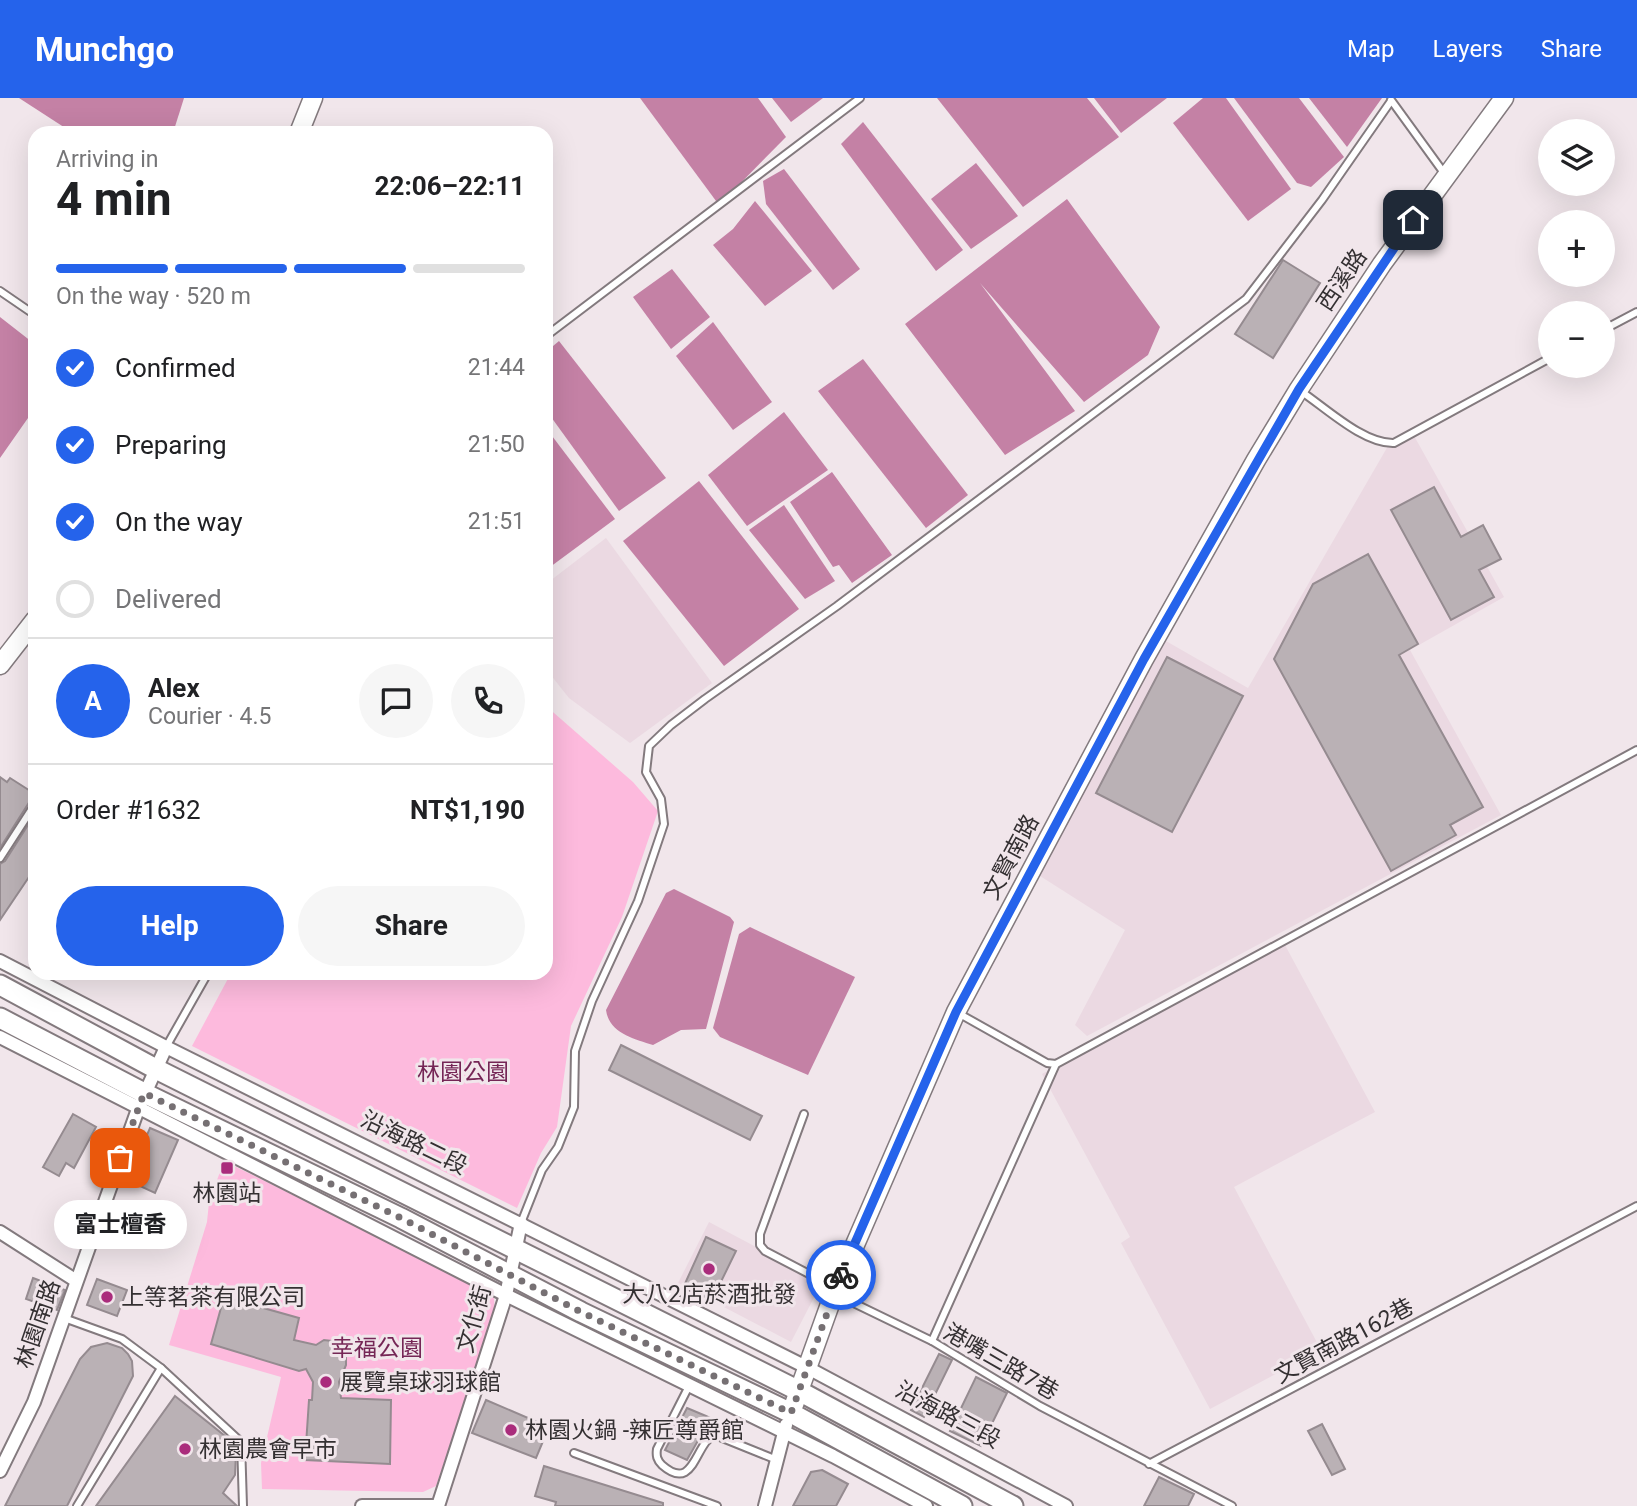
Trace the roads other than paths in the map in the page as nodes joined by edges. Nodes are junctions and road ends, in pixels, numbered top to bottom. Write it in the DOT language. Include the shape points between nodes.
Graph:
graph roads {
  1 [pos="313,98"];
  2 [pos="860,98"];
  3 [pos="1504,98"];
  4 [pos="1390,99"];
  5 [pos="302,126"];
  6 [pos="1446,175"];
  7 [pos="0,291"];
  8 [pos="28,310"];
  9 [pos="1637,312"];
  10 [pos="1615,324"];
  11 [pos="553,331"];
  12 [pos="1538,365"];
  13 [pos="1299,389"];
  14 [pos="28,629"];
  15 [pos="0,665"];
  16 [pos="1637,750"];
  17 [pos="28,815"];
  18 [pos="0,858"];
  19 [pos="0,961"];
  20 [pos="28,976"];
  21 [pos="37,980"];
  22 [pos="204,980"];
  23 [pos="0,985"];
  24 [pos="956,1012"];
  25 [pos="0,1018"];
  26 [pos="0,1037"];
  27 [pos="166,1047"];
  28 [pos="1056,1064"];
  29 [pos="156,1069"];
  30 [pos="141,1101"];
  31 [pos="804,1114"];
  32 [pos="1637,1206"];
  33 [pos="521,1223"];
  34 [pos="0,1232"];
  35 [pos="515,1249"];
  36 [pos="508,1273"];
  37 [pos="75,1280"];
  38 [pos="835,1291"];
  39 [pos="506,1295"];
  40 [pos="63,1317"];
  41 [pos="932,1341"];
  42 [pos="161,1368"];
  43 [pos="808,1368"];
  44 [pos="689,1386"];
  45 [pos="799,1391"];
  46 [pos="791,1413"];
  47 [pos="784,1433"];
  48 [pos="573,1453"];
  49 [pos="777,1460"];
  50 [pos="1149,1464"];
  51 [pos="0,1471"];
  52 [pos="77,1506"];
  53 [pos="243,1506"];
  54 [pos="362,1506"];
  55 [pos="437,1506"];
  56 [pos="717,1506"];
  57 [pos="765,1506"];
  58 [pos="926,1506"];
  59 [pos="962,1506"];
  60 [pos="1013,1506"];
  61 [pos="1066,1506"];
  62 [pos="1232,1506"];
  1 -- 5 [label="street"];
  2 -- 11 [label="lane"];
  3 -- 6 [label="street, 西溪路"];
  4 -- 6 [label="lane"];
  4 -- 33 [label="lane" via="1322,200 1246,299 649,746 646,772 661,799 664,824 638,901 592,1001 575,1051 574,1107"];
  6 -- 13 [label="street, 西溪路"];
  7 -- 8 [label="lane"];
  9 -- 10 [label="lane"];
  12 -- 13 [label="lane" via="1394,443 1366,437"];
  13 -- 24 [label="street, 文賢南路" via="1144,659"];
  14 -- 15 [label="street"];
  16 -- 28 [label="lane"];
  17 -- 18 [label="lane"];
  19 -- 20 [label="street, 沿海路二段"];
  21 -- 27 [label="street, 沿海路二段"];
  22 -- 27 [label="lane"];
  23 -- 29 [label="main road, 沿海路二段"];
  24 -- 28 [label="lane"];
  24 -- 38 [label="street, 文賢南路"];
  25 -- 30 [label="main road"];
  26 -- 30 [label="street"];
  27 -- 29 [label="street, 林園南路"];
  27 -- 33 [label="street, 沿海路二段"];
  28 -- 41 [label="lane"];
  29 -- 30 [label="street, 林園南路"];
  29 -- 35 [label="main road, 沿海路二段"];
  30 -- 36 [label="main road"];
  30 -- 37 [label="street, 林園南路"];
  30 -- 39 [label="street"];
  31 -- 38 [label="lane" via="771,1201 760,1245"];
  32 -- 50 [label="lane, 文賢南路162巷"];
  33 -- 35 [label="street, 文化街"];
  33 -- 43 [label="street, 沿海路二段"];
  34 -- 37 [label="street"];
  35 -- 36 [label="street, 文化街"];
  35 -- 45 [label="main road, 沿海路二段"];
  36 -- 39 [label="street, 文化街"];
  36 -- 46 [label="main road"];
  37 -- 40 [label="street, 林園南路"];
  38 -- 41 [label="lane, 港嘴三路7巷"];
  38 -- 43 [label="street, 文賢南路"];
  39 -- 44 [label="street"];
  39 -- 55 [label="street, 文化街"];
  40 -- 42 [label="lane" via="122,1339"];
  40 -- 51 [label="street, 林園南路" via="34,1402"];
  41 -- 50 [label="lane, 港嘴三路7巷"];
  42 -- 52 [label="lane"];
  42 -- 53 [label="lane" via="242,1442"];
  43 -- 45 [label="street"];
  43 -- 61 [label="street, 沿海路三段"];
  44 -- 47 [label="street"];
  44 -- 49 [label="lane" via="656,1452 663,1466 686,1472 715,1434"];
  45 -- 46 [label="street"];
  45 -- 60 [label="main road"];
  46 -- 47 [label="street"];
  46 -- 59 [label="main road"];
  47 -- 49 [label="street"];
  47 -- 58 [label="street"];
  48 -- 56 [label="lane"];
  49 -- 57 [label="street"];
  50 -- 62 [label="lane"];
  54 -- 55 [label="street"];
}
